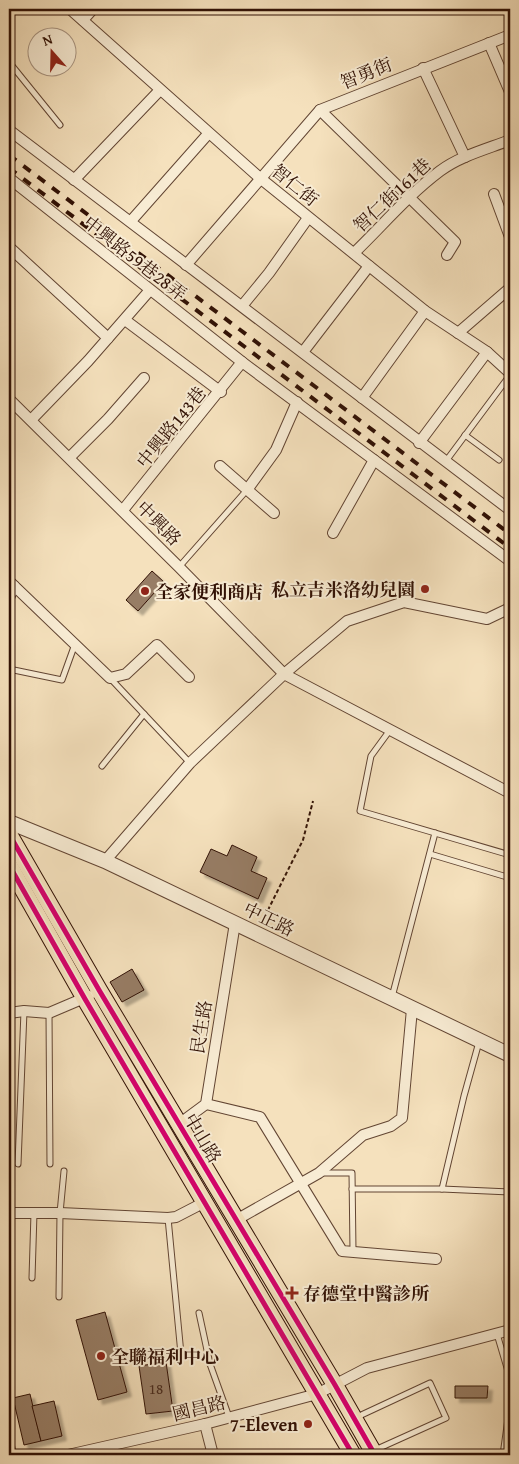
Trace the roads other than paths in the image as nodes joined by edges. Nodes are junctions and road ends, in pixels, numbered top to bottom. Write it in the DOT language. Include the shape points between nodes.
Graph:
graph roads {
  1 [pos="70,9"];
  2 [pos="92,9"];
  3 [pos="82,20"];
  4 [pos="510,35"];
  5 [pos="489,43"];
  6 [pos="9,62"];
  7 [pos="423,68"];
  8 [pos="160,90"];
  9 [pos="510,92"];
  10 [pos="320,110"];
  11 [pos="60,125"];
  12 [pos="9,130"];
  13 [pos="208,134"];
  14 [pos="510,140"];
  15 [pos="465,157"];
  16 [pos="260,178"];
  17 [pos="74,180"];
  18 [pos="10,181"];
  19 [pos="494,194"];
  20 [pos="409,198"];
  21 [pos="308,218"];
  22 [pos="130,221"];
  23 [pos="510,237"];
  24 [pos="9,247"];
  25 [pos="354,253"];
  26 [pos="447,255"];
  27 [pos="186,264"];
  28 [pos="369,266"];
  29 [pos="510,288"];
  30 [pos="150,290"];
  31 [pos="242,306"];
  32 [pos="425,311"];
  33 [pos="125,320"];
  34 [pos="458,333"];
  35 [pos="108,338"];
  36 [pos="303,352"];
  37 [pos="487,352"];
  38 [pos="242,362"];
  39 [pos="510,374"];
  40 [pos="144,378"];
  41 [pos="220,392"];
  42 [pos="362,398"];
  43 [pos="9,399"];
  44 [pos="296,402"];
  45 [pos="31,420"];
  46 [pos="465,435"];
  47 [pos="419,443"];
  48 [pos="70,457"];
  49 [pos="374,460"];
  50 [pos="499,460"];
  51 [pos="445,462"];
  52 [pos="220,466"];
  53 [pos="247,490"];
  54 [pos="123,510"];
  55 [pos="510,510"];
  56 [pos="274,514"];
  57 [pos="333,533"];
  58 [pos="510,560"];
  59 [pos="180,567"];
  60 [pos="12,584"];
  61 [pos="9,598"];
  62 [pos="510,608"];
  63 [pos="75,643"];
  64 [pos="9,669"];
  65 [pos="284,674"];
  66 [pos="189,677"];
  67 [pos="110,678"];
  68 [pos="144,714"];
  69 [pos="390,730"];
  70 [pos="190,763"];
  71 [pos="102,766"];
  72 [pos="510,793"];
  73 [pos="9,822"];
  74 [pos="435,833"];
  75 [pos="9,834"];
  76 [pos="430,854"];
  77 [pos="510,855"];
  78 [pos="105,861"];
  79 [pos="9,864"];
  80 [pos="507,877"];
  81 [pos="15,889"];
  82 [pos="235,923"];
  83 [pos="92,994"];
  84 [pos="392,999"];
  85 [pos="412,1009"];
  86 [pos="24,1011"];
  87 [pos="49,1013"];
  88 [pos="9,1014"];
  89 [pos="480,1042"];
  90 [pos="510,1055"];
  91 [pos="206,1104"];
  92 [pos="179,1124"];
  93 [pos="18,1164"];
  94 [pos="50,1164"];
  95 [pos="64,1171"];
  96 [pos="319,1173"];
  97 [pos="300,1184"];
  98 [pos="442,1188"];
  99 [pos="352,1189"];
  100 [pos="510,1192"];
  101 [pos="205,1202"];
  102 [pos="34,1212"];
  103 [pos="60,1212"];
  104 [pos="9,1213"];
  105 [pos="168,1218"];
  106 [pos="236,1220"];
  107 [pos="353,1251"];
  108 [pos="436,1259"];
  109 [pos="32,1278"];
  110 [pos="59,1297"];
  111 [pos="199,1314"];
  112 [pos="510,1330"];
  113 [pos="497,1333"];
  114 [pos="181,1354"];
  115 [pos="510,1378"];
  116 [pos="336,1385"];
  117 [pos="317,1394"];
  118 [pos="510,1404"];
  119 [pos="229,1417"];
  120 [pos="354,1418"];
  121 [pos="205,1424"];
  122 [pos="9,1446"];
  123 [pos="96,1452"];
  124 [pos="373,1453"];
  125 [pos="11,1455"];
  126 [pos="68,1455"];
  127 [pos="213,1455"];
  128 [pos="353,1455"];
  129 [pos="503,1455"];
  1 -- 3 [label="street, 智仁街"];
  2 -- 3 [label="street"];
  3 -- 8 [label="street, 智仁街"];
  4 -- 5 [label="street, 智勇街"];
  5 -- 7 [label="street, 智勇街"];
  5 -- 9 [label="street"];
  6 -- 11 [label="lane"];
  7 -- 10 [label="street, 智勇街"];
  7 -- 15 [label="street"];
  8 -- 13 [label="street, 智仁街"];
  8 -- 17 [label="street"];
  10 -- 16 [label="street, 智勇街"];
  10 -- 20 [label="street"];
  12 -- 17 [label="street"];
  13 -- 16 [label="street, 智仁街"];
  13 -- 22 [label="street"];
  14 -- 15 [label="street, 智仁街161巷"];
  15 -- 20 [label="street, 智仁街161巷" via="441,170"];
  16 -- 21 [label="street, 智仁街"];
  16 -- 27 [label="street, 智勇街"];
  17 -- 22 [label="street"];
  18 -- 30 [label="street, 中興路59巷28弄"];
  19 -- 23 [label="street"];
  20 -- 25 [label="street, 智仁街161巷"];
  20 -- 26 [label="street" via="455,242"];
  21 -- 25 [label="street, 智仁街"];
  21 -- 31 [label="street"];
  22 -- 27 [label="street"];
  24 -- 35 [label="street"];
  25 -- 28 [label="street, 智仁街"];
  27 -- 31 [label="street"];
  28 -- 32 [label="street, 智仁街"];
  28 -- 36 [label="street"];
  29 -- 34 [label="street"];
  30 -- 33 [label="street"];
  30 -- 38 [label="street, 中興路59巷28弄"];
  31 -- 36 [label="street"];
  32 -- 34 [label="street, 智仁街"];
  32 -- 42 [label="street"];
  33 -- 35 [label="street"];
  33 -- 41 [label="street"];
  34 -- 37 [label="street, 智仁街"];
  35 -- 45 [label="street"];
  36 -- 42 [label="street"];
  37 -- 39 [label="street, 智仁街"];
  37 -- 47 [label="street"];
  38 -- 41 [label="street, 中興路143巷"];
  38 -- 44 [label="street, 中興路59巷28弄"];
  39 -- 46 [label="lane"];
  40 -- 48 [label="street"];
  41 -- 54 [label="street, 中興路143巷"];
  42 -- 47 [label="street"];
  43 -- 45 [label="street, 中興路"];
  44 -- 49 [label="street, 中興路59巷28弄"];
  44 -- 53 [label="street" via="276,450"];
  45 -- 48 [label="street, 中興路"];
  46 -- 50 [label="lane"];
  46 -- 51 [label="lane"];
  47 -- 51 [label="street"];
  48 -- 54 [label="street, 中興路"];
  49 -- 57 [label="street"];
  49 -- 58 [label="street, 中興路59巷28弄"];
  51 -- 55 [label="street"];
  52 -- 53 [label="street"];
  53 -- 56 [label="street"];
  53 -- 59 [label="lane"];
  54 -- 59 [label="street, 中興路"];
  59 -- 65 [label="street, 中興路"];
  60 -- 61 [label="street"];
  60 -- 63 [label="street"];
  62 -- 65 [label="street" via="487,619 404,602 347,622"];
  63 -- 64 [label="lane" via="62,680"];
  63 -- 67 [label="street"];
  65 -- 69 [label="street, 中興路"];
  65 -- 70 [label="street"];
  66 -- 67 [label="street" via="157,645 126,674"];
  67 -- 68 [label="lane"];
  68 -- 70 [label="lane"];
  68 -- 71 [label="lane"];
  69 -- 72 [label="street, 中興路"];
  69 -- 74 [label="lane" via="371,756 360,810"];
  70 -- 78 [label="street"];
  73 -- 78 [label="street, 中正路"];
  74 -- 76 [label="lane"];
  74 -- 77 [label="lane"];
  75 -- 83 [label="main road, 中山路"];
  76 -- 80 [label="lane"];
  76 -- 84 [label="lane"];
  78 -- 82 [label="street, 中正路"];
  79 -- 81 [label="main road, 中山路"];
  81 -- 83 [label="main road, 中山路"];
  82 -- 84 [label="street, 中正路"];
  82 -- 91 [label="street, 民生路"];
  83 -- 87 [label="street"];
  83 -- 92 [label="main road, 中山路"];
  83 -- 101 [label="main road, 中山路"];
  84 -- 85 [label="street, 中正路"];
  85 -- 89 [label="street, 中正路"];
  85 -- 96 [label="street" via="402,1118 392,1126 363,1135"];
  86 -- 87 [label="street"];
  86 -- 88 [label="street"];
  86 -- 93 [label="lane"];
  87 -- 94 [label="lane"];
  89 -- 90 [label="street, 中正路"];
  89 -- 98 [label="lane"];
  91 -- 92 [label="street"];
  91 -- 97 [label="street" via="260,1117"];
  92 -- 106 [label="main road, 中山路"];
  95 -- 103 [label="lane"];
  96 -- 97 [label="street"];
  96 -- 99 [label="lane" via="352,1173"];
  97 -- 106 [label="street"];
  97 -- 107 [label="street" via="342,1251"];
  98 -- 99 [label="lane"];
  98 -- 100 [label="lane"];
  99 -- 107 [label="lane"];
  101 -- 105 [label="street"];
  101 -- 117 [label="main road, 中山路"];
  102 -- 103 [label="street"];
  102 -- 104 [label="street"];
  102 -- 109 [label="lane"];
  103 -- 105 [label="street"];
  103 -- 110 [label="lane"];
  105 -- 114 [label="lane"];
  106 -- 116 [label="main road, 中山路"];
  107 -- 108 [label="street"];
  111 -- 119 [label="lane" via="210,1364"];
  112 -- 113 [label="street, 國昌路"];
  113 -- 115 [label="lane"];
  113 -- 116 [label="street, 國昌路" via="367,1368"];
  116 -- 117 [label="street, 國昌路"];
  116 -- 120 [label="main road, 中山路"];
  117 -- 119 [label="street, 國昌路"];
  117 -- 128 [label="main road, 中山路"];
  118 -- 129 [label="lane"];
  119 -- 121 [label="street, 國昌路"];
  120 -- 124 [label="main road, 中山路"];
  120 -- 124 [label="lane" via="430,1383 446,1418"];
  121 -- 123 [label="street, 國昌路"];
  121 -- 127 [label="street"];
  122 -- 125 [label="street"];
  123 -- 126 [label="street, 國昌路"];
}
